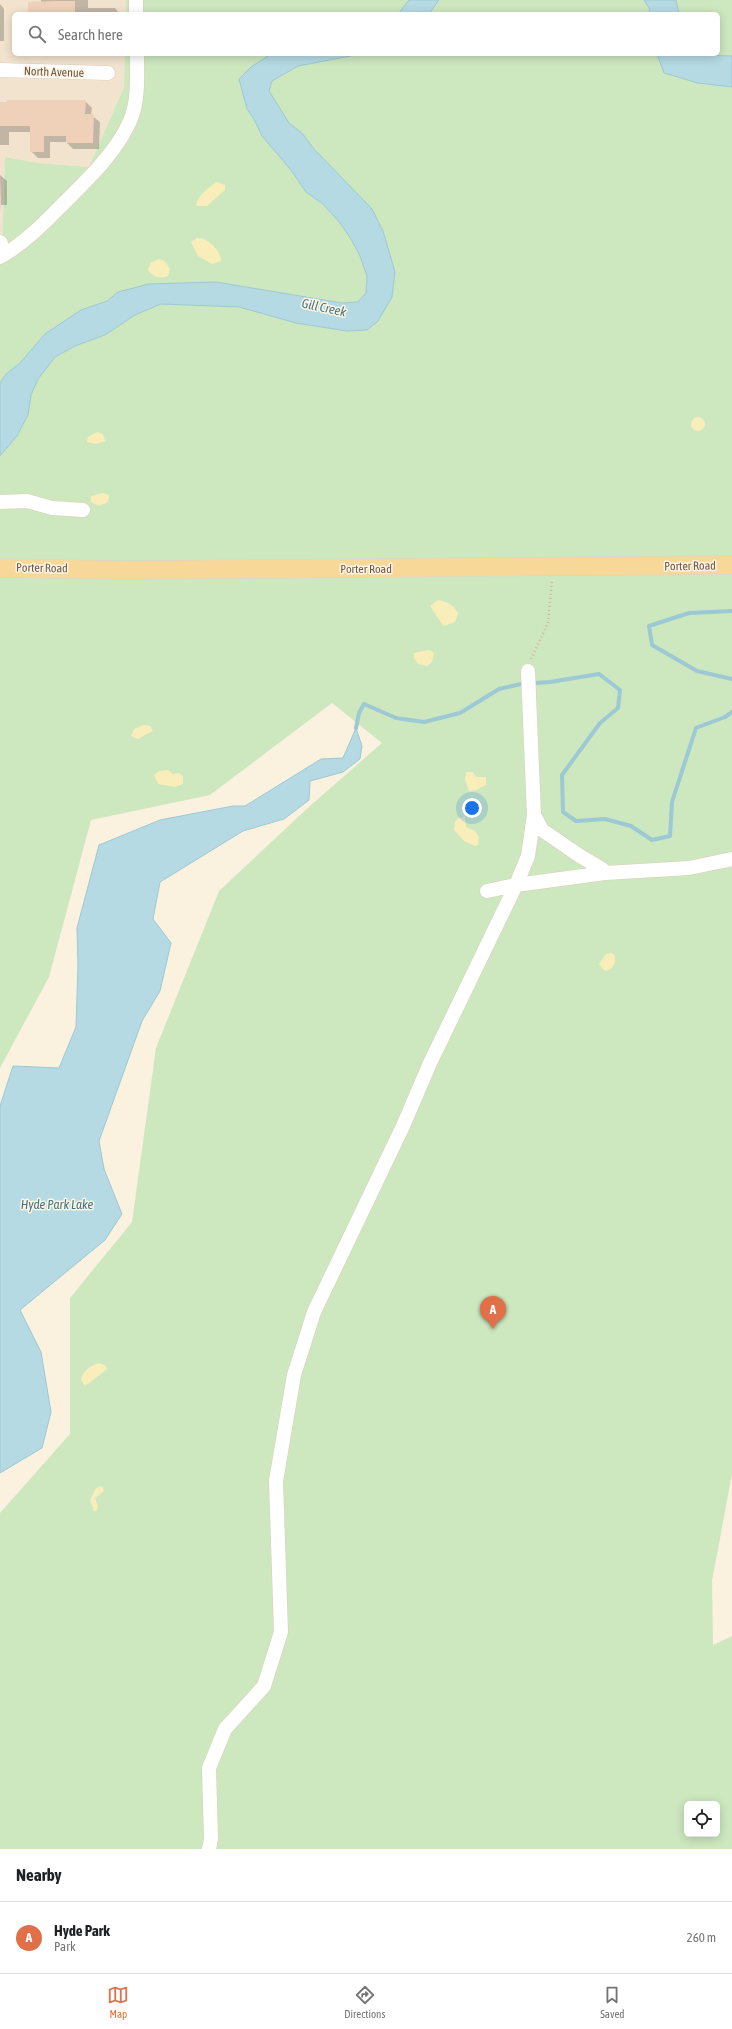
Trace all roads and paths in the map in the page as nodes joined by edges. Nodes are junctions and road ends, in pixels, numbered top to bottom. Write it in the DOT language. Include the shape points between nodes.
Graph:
graph roads {
  1 [pos="136,0"];
  2 [pos="136,12"];
  3 [pos="136,56"];
  4 [pos="0,70"];
  5 [pos="108,73"];
  6 [pos="0,257"];
  7 [pos="0,502"];
  8 [pos="83,510"];
  9 [pos="732,565"];
  10 [pos="0,568"];
  11 [pos="552,568"];
  12 [pos="528,671"];
  13 [pos="534,815"];
  14 [pos="732,860"];
  15 [pos="605,873"];
  16 [pos="516,885"];
  17 [pos="487,891"];
  18 [pos="209,1849"];
  1 -- 2 [label="street"];
  3 -- 6 [label="street" via="137,84 130,120 112,149 95,173 29,238"];
  4 -- 5 [label="street, North Avenue"];
  7 -- 8 [label="street" via="26,501 52,508"];
  9 -- 11 [label="main road, Porter Road"];
  10 -- 11 [label="main road, Porter Road"];
  11 -- 12 [label="path" via="553,587 548,623 532,655"];
  12 -- 13 [label="street"];
  13 -- 15 [label="street" via="542,830 602,868"];
  13 -- 16 [label="street" via="528,856"];
  14 -- 15 [label="street" via="689,868"];
  15 -- 16 [label="street"];
  16 -- 17 [label="street"];
  16 -- 18 [label="street" via="314,1312 294,1375 276,1481 281,1632 264,1686 225,1729 209,1768"];
}
